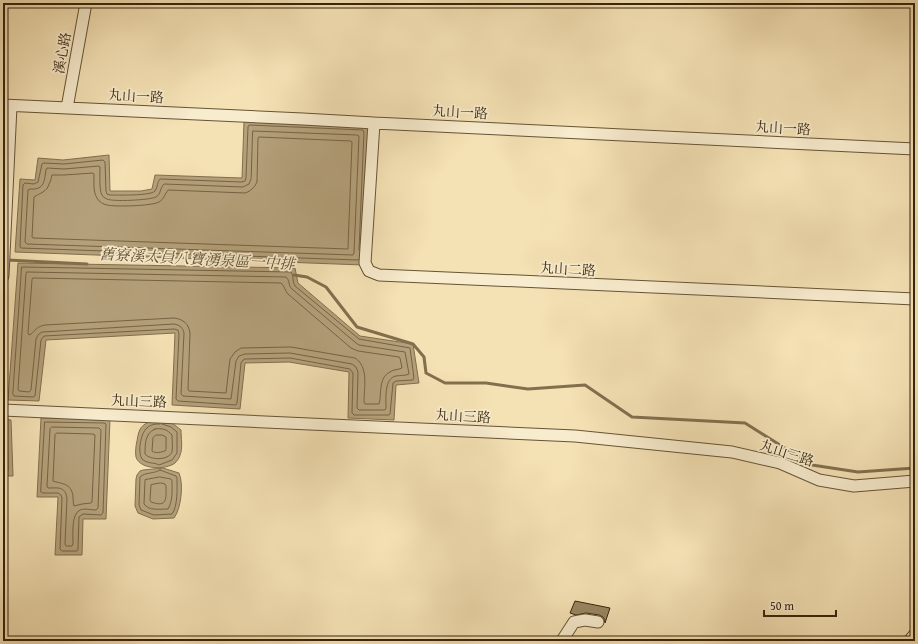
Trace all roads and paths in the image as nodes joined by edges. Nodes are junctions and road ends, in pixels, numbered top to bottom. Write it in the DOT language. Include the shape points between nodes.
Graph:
graph roads {
  1 [pos="86,3"];
  2 [pos="7,106"];
  3 [pos="67,108"];
  4 [pos="374,123"];
  5 [pos="915,149"];
  6 [pos="3,276"];
  7 [pos="915,299"];
  8 [pos="3,410"];
  9 [pos="915,481"];
  10 [pos="598,622"];
  11 [pos="915,634"];
  12 [pos="563,641"];
  13 [pos="909,641"];
  1 -- 3 [label="street, 溪心路"];
  2 -- 3 [label="street, 丸山一路"];
  2 -- 6 [label="street"];
  3 -- 4 [label="street, 丸山一路"];
  4 -- 5 [label="street, 丸山一路"];
  4 -- 7 [label="street, 丸山二路" via="365,263 369,271 379,275"];
  8 -- 9 [label="street, 丸山三路" via="575,436 732,452 780,463 819,480 854,486"];
  10 -- 12 [label="street" via="574,622"];
  11 -- 13 [label="street"];
}
